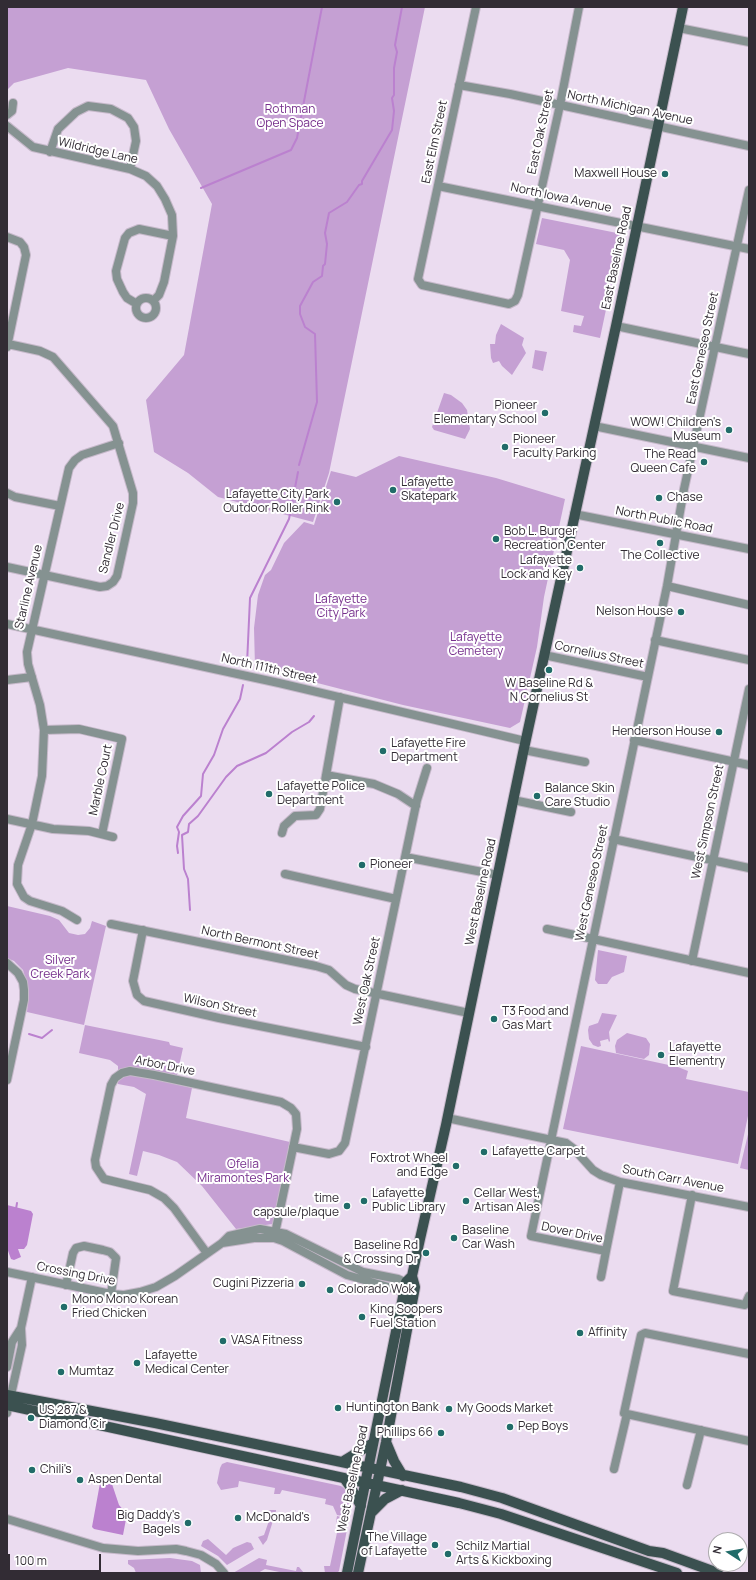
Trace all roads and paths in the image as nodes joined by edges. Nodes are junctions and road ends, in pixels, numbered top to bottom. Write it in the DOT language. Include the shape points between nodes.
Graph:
graph roads {
  1 [pos="476,7"];
  2 [pos="579,7"];
  3 [pos="683,7"];
  4 [pos="679,28"];
  5 [pos="749,42"];
  6 [pos="459,85"];
  7 [pos="13,103"];
  8 [pos="560,105"];
  9 [pos="7,115"];
  10 [pos="7,126"];
  11 [pos="658,126"];
  12 [pos="749,146"];
  13 [pos="50,152"];
  14 [pos="130,168"];
  15 [pos="438,186"];
  16 [pos="749,190"];
  17 [pos="537,205"];
  18 [pos="637,226"];
  19 [pos="173,236"];
  20 [pos="7,237"];
  21 [pos="737,247"];
  22 [pos="749,249"];
  23 [pos="154,300"];
  24 [pos="137,304"];
  25 [pos="509,304"];
  26 [pos="616,326"];
  27 [pos="7,346"];
  28 [pos="714,346"];
  29 [pos="749,354"];
  30 [pos="594,426"];
  31 [pos="119,443"];
  32 [pos="694,446"];
  33 [pos="749,458"];
  34 [pos="7,493"];
  35 [pos="60,506"];
  36 [pos="574,514"];
  37 [pos="676,534"];
  38 [pos="749,549"];
  39 [pos="7,567"];
  40 [pos="44,575"];
  41 [pos="667,586"];
  42 [pos="749,605"];
  43 [pos="7,624"];
  44 [pos="31,629"];
  45 [pos="655,640"];
  46 [pos="544,655"];
  47 [pos="749,660"];
  48 [pos="32,677"];
  49 [pos="648,677"];
  50 [pos="7,680"];
  51 [pos="749,688"];
  52 [pos="340,698"];
  53 [pos="44,730"];
  54 [pos="634,740"];
  55 [pos="524,745"];
  56 [pos="733,761"];
  57 [pos="585,762"];
  58 [pos="749,765"];
  59 [pos="427,768"];
  60 [pos="326,775"];
  61 [pos="513,800"];
  62 [pos="416,806"];
  63 [pos="571,812"];
  64 [pos="7,819"];
  65 [pos="32,824"];
  66 [pos="282,833"];
  67 [pos="102,834"];
  68 [pos="113,837"];
  69 [pos="613,839"];
  70 [pos="405,857"];
  71 [pos="712,861"];
  72 [pos="749,868"];
  73 [pos="285,874"];
  74 [pos="498,875"];
  75 [pos="396,899"];
  76 [pos="77,920"];
  77 [pos="111,924"];
  78 [pos="547,929"];
  79 [pos="144,930"];
  80 [pos="592,940"];
  81 [pos="692,962"];
  82 [pos="7,963"];
  83 [pos="749,973"];
  84 [pos="376,995"];
  85 [pos="469,1013"];
  86 [pos="366,1047"];
  87 [pos="7,1080"];
  88 [pos="447,1118"];
  89 [pos="552,1139"];
  90 [pos="293,1147"];
  91 [pos="620,1182"];
  92 [pos="692,1195"];
  93 [pos="749,1207"];
  94 [pos="275,1234"];
  95 [pos="532,1236"];
  96 [pos="606,1251"];
  97 [pos="206,1252"];
  98 [pos="7,1272"];
  99 [pos="32,1277"];
  100 [pos="601,1277"];
  101 [pos="66,1285"];
  102 [pos="410,1286"];
  103 [pos="111,1294"];
  104 [pos="749,1296"];
  105 [pos="21,1328"];
  106 [pos="749,1354"];
  107 [pos="7,1367"];
  108 [pos="8,1403"];
  109 [pos="627,1414"];
  110 [pos="701,1430"];
  111 [pos="749,1441"];
  112 [pos="386,1442"];
  113 [pos="373,1443"];
  114 [pos="342,1462"];
  115 [pos="368,1469"];
  116 [pos="614,1469"];
  117 [pos="380,1471"];
  118 [pos="403,1476"];
  119 [pos="344,1478"];
  120 [pos="366,1482"];
  121 [pos="377,1485"];
  122 [pos="687,1485"];
  123 [pos="402,1490"];
  124 [pos="361,1506"];
  125 [pos="371,1513"];
  126 [pos="7,1519"];
  127 [pos="224,1573"];
  128 [pos="347,1573"];
  129 [pos="358,1573"];
  130 [pos="677,1573"];
  131 [pos="718,1573"];
  1 -- 6 [label="street, East Elm Street"];
  2 -- 8 [label="street, East Oak Street"];
  3 -- 4 [label="main road, East Baseline Road"];
  4 -- 5 [label="street"];
  4 -- 11 [label="main road, East Baseline Road"];
  6 -- 8 [label="street, North Michigan Avenue"];
  6 -- 15 [label="street, East Elm Street"];
  7 -- 9 [label="street" via="12,111"];
  8 -- 11 [label="street, North Michigan Avenue"];
  8 -- 17 [label="street, East Oak Street"];
  10 -- 13 [label="street, Wildridge Lane" via="33,147"];
  11 -- 12 [label="street, North Michigan Avenue"];
  11 -- 18 [label="main road, East Baseline Road"];
  13 -- 14 [label="street, Wildridge Lane"];
  13 -- 14 [label="street" via="55,133 76,112 88,106 110,109 128,118 134,127 136,141"];
  14 -- 19 [label="street, Wildridge Lane" via="146,176 165,198 172,215"];
  15 -- 17 [label="street, North Iowa Avenue"];
  15 -- 25 [label="street, East Elm Street" via="418,275 419,283"];
  16 -- 21 [label="street, East Geneseo Street"];
  17 -- 18 [label="street, North Iowa Avenue"];
  17 -- 25 [label="street, East Oak Street" via="518,295 515,301"];
  18 -- 21 [label="street, North Iowa Avenue"];
  18 -- 26 [label="main road, East Baseline Road"];
  19 -- 23 [label="street, Wildridge Lane" via="164,282"];
  19 -- 24 [label="street, Wildridge Lane" via="140,229 129,233 125,238 116,271 117,279 127,298"];
  20 -- 27 [label="street" via="20,242 26,255"];
  21 -- 22 [label="street, North Iowa Avenue"];
  21 -- 28 [label="street, East Geneseo Street"];
  23 -- 24 [label="street" via="144,298"];
  23 -- 24 [label="street, Wildridge Lane" via="157,310 151,317 141,317 136,309"];
  26 -- 28 [label="street"];
  26 -- 30 [label="main road, East Baseline Road"];
  27 -- 31 [label="street, Sandler Drive" via="40,351 53,357 113,426"];
  28 -- 29 [label="street"];
  28 -- 32 [label="street, East Geneseo Street"];
  30 -- 32 [label="street"];
  30 -- 36 [label="main road, East Baseline Road"];
  31 -- 35 [label="street, Starline Avenue" via="82,454 75,460 67,474"];
  31 -- 40 [label="street, Sandler Drive" via="133,492 133,502 117,576 107,586 100,587"];
  32 -- 33 [label="street"];
  32 -- 37 [label="street, East Geneseo Street"];
  34 -- 35 [label="street"];
  35 -- 40 [label="street, Starline Avenue"];
  36 -- 37 [label="street, North Public Road"];
  36 -- 46 [label="main road, West Baseline Road"];
  37 -- 38 [label="street, North Public Road"];
  37 -- 41 [label="street, West Geneseo Street"];
  39 -- 40 [label="street, Sandler Drive"];
  40 -- 44 [label="street, Starline Avenue"];
  41 -- 42 [label="street"];
  41 -- 45 [label="street, West Geneseo Street"];
  43 -- 44 [label="street, North 111th Street"];
  44 -- 48 [label="street, Starline Avenue" via="27,652"];
  44 -- 52 [label="street, North 111th Street"];
  45 -- 47 [label="street"];
  45 -- 49 [label="street, West Geneseo Street"];
  46 -- 49 [label="street, Cornelius Street"];
  46 -- 55 [label="main road, West Baseline Road"];
  48 -- 50 [label="street"];
  48 -- 53 [label="street, Starline Avenue"];
  49 -- 54 [label="street, West Geneseo Street"];
  51 -- 56 [label="street, West Simpson Street"];
  52 -- 55 [label="street, North 111th Street"];
  52 -- 60 [label="street"];
  53 -- 65 [label="street, Starline Avenue" via="42,776"];
  53 -- 67 [label="street, Marble Court" via="79,729 122,739"];
  54 -- 56 [label="street"];
  54 -- 69 [label="street, West Geneseo Street"];
  55 -- 57 [label="street, North 111th Street"];
  55 -- 61 [label="main road, West Baseline Road"];
  56 -- 58 [label="street"];
  56 -- 71 [label="street, West Simpson Street"];
  59 -- 62 [label="street, West Oak Street"];
  60 -- 62 [label="street" via="374,784 398,794"];
  60 -- 66 [label="street" via="320,809 316,815 295,816 284,826"];
  61 -- 63 [label="street"];
  61 -- 74 [label="main road, West Baseline Road"];
  62 -- 70 [label="street, West Oak Street"];
  64 -- 65 [label="street"];
  65 -- 67 [label="street"];
  65 -- 76 [label="street, Starline Avenue" via="17,870 20,891 24,898 62,911"];
  67 -- 68 [label="street"];
  69 -- 71 [label="street"];
  69 -- 80 [label="street, West Geneseo Street"];
  70 -- 74 [label="street"];
  70 -- 75 [label="street, West Oak Street"];
  71 -- 72 [label="street"];
  71 -- 81 [label="street, West Simpson Street"];
  73 -- 75 [label="street"];
  74 -- 85 [label="main road, West Baseline Road"];
  75 -- 84 [label="street, West Oak Street"];
  77 -- 79 [label="street, North Bermont Street"];
  78 -- 80 [label="street"];
  79 -- 84 [label="street, North Bermont Street" via="316,966 329,970 346,985"];
  79 -- 86 [label="street, Wilson Street" via="133,981 137,994 144,1001"];
  80 -- 81 [label="street"];
  80 -- 89 [label="street, West Geneseo Street"];
  81 -- 83 [label="street"];
  82 -- 87 [label="street" via="23,982 24,1000"];
  84 -- 85 [label="street, North Bermont Street"];
  84 -- 86 [label="street, West Oak Street"];
  85 -- 88 [label="main road, West Baseline Road"];
  86 -- 90 [label="street, West Oak Street" via="345,1144 339,1151 329,1154"];
  88 -- 89 [label="street"];
  88 -- 102 [label="main road, West Baseline Road"];
  89 -- 91 [label="street, South Carr Avenue" via="566,1143 574,1149 593,1170"];
  89 -- 95 [label="street, West Geneseo Street"];
  90 -- 94 [label="street, Arbor Drive"];
  90 -- 97 [label="street, Arbor Drive" via="298,1121 291,1108 281,1102 130,1070 115,1078 111,1085 95,1160 100,1174 104,1179 150,1190 164,1198"];
  91 -- 92 [label="street, South Carr Avenue"];
  91 -- 96 [label="street"];
  92 -- 93 [label="street, South Carr Avenue"];
  92 -- 104 [label="street" via="673,1291 745,1305"];
  94 -- 97 [label="street, Crossing Drive" via="222,1243"];
  94 -- 102 [label="street, Crossing Drive" via="347,1275"];
  95 -- 96 [label="street, Dover Drive"];
  96 -- 100 [label="street, Dover Drive"];
  97 -- 103 [label="street, Crossing Drive" via="156,1287 124,1295"];
  98 -- 99 [label="street, Crossing Drive"];
  99 -- 101 [label="street, Crossing Drive"];
  99 -- 105 [label="street"];
  101 -- 103 [label="street, Crossing Drive"];
  101 -- 103 [label="street" via="73,1253 76,1248 84,1246 110,1252 116,1258"];
  102 -- 112 [label="main road, West Baseline Road"];
  102 -- 113 [label="main road, West Baseline Road"];
  105 -- 107 [label="street" via="12,1342"];
  105 -- 108 [label="street" via="22,1344"];
  106 -- 109 [label="street" via="647,1332 641,1335 638,1345 624,1413"];
  108 -- 114 [label="main road"];
  108 -- 119 [label="main road"];
  109 -- 110 [label="street"];
  109 -- 116 [label="street"];
  110 -- 111 [label="street"];
  110 -- 122 [label="street"];
  112 -- 117 [label="main road, West Baseline Road"];
  112 -- 118 [label="main road"];
  113 -- 114 [label="main road"];
  113 -- 115 [label="main road, West Baseline Road"];
  114 -- 115 [label="main road"];
  115 -- 117 [label="main road"];
  115 -- 120 [label="main road, West Baseline Road"];
  117 -- 118 [label="main road"];
  117 -- 121 [label="main road, West Baseline Road"];
  118 -- 131 [label="main road" via="502,1498"];
  119 -- 120 [label="main road"];
  119 -- 124 [label="main road"];
  120 -- 121 [label="main road"];
  120 -- 124 [label="main road, West Baseline Road"];
  121 -- 123 [label="main road"];
  121 -- 125 [label="main road, West Baseline Road"];
  123 -- 125 [label="main road" via="385,1499"];
  123 -- 130 [label="main road" via="501,1514"];
  124 -- 128 [label="main road, West Baseline Road"];
  125 -- 129 [label="main road, West Baseline Road"];
  126 -- 127 [label="street" via="104,1548 186,1551 201,1555 216,1564"];
}
